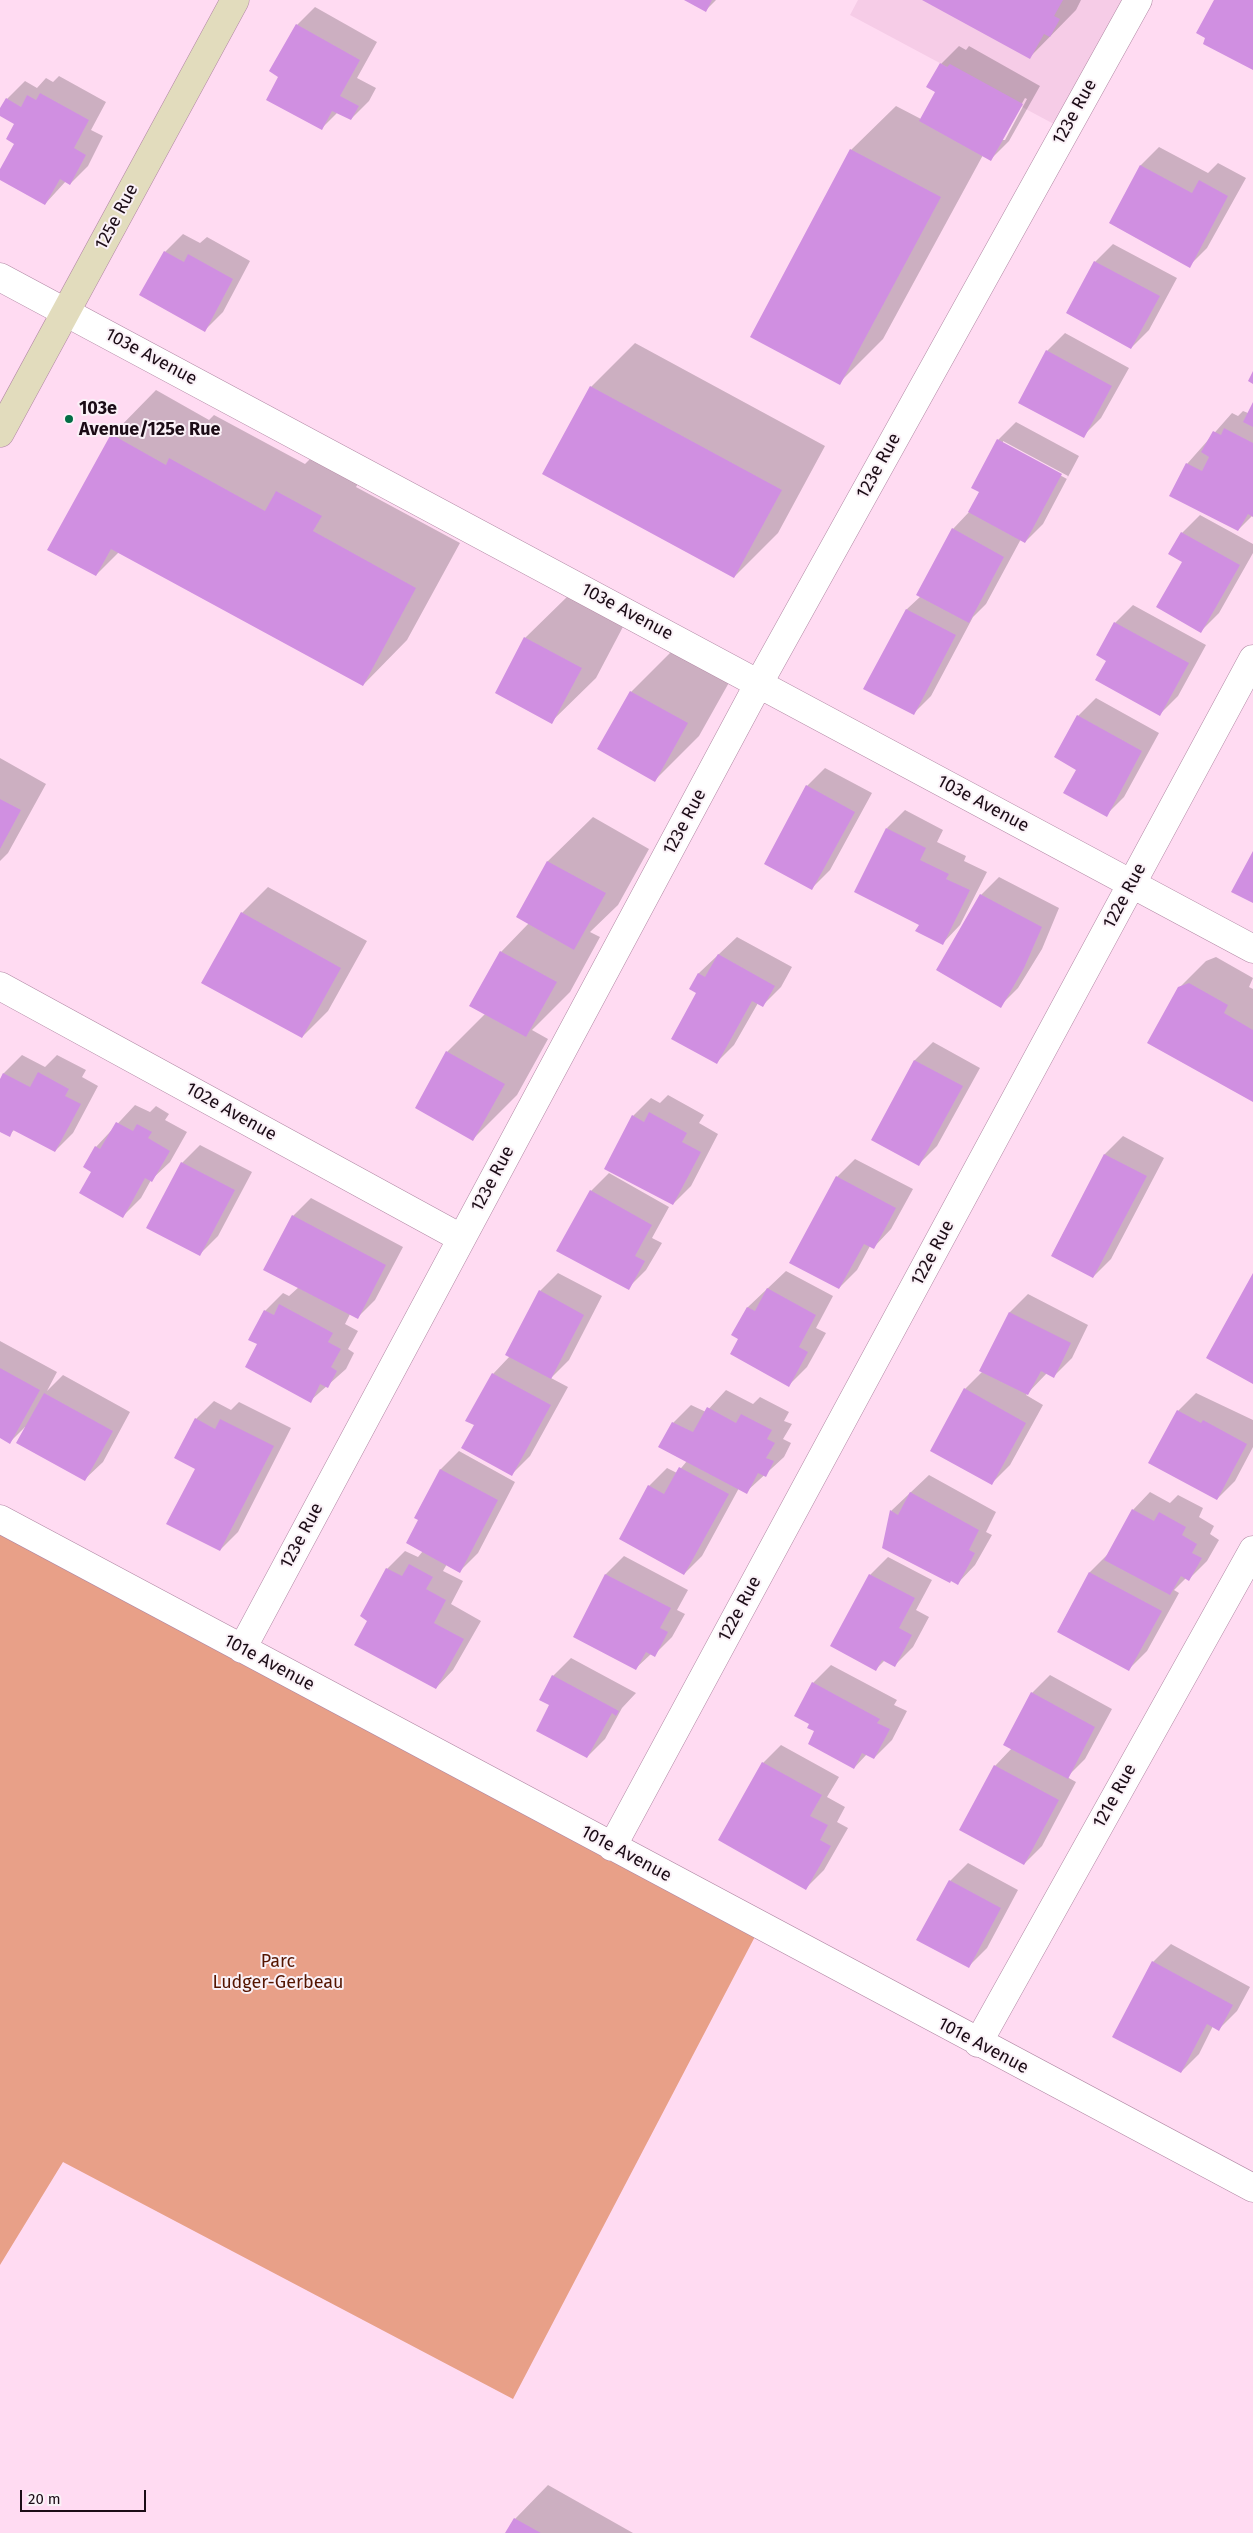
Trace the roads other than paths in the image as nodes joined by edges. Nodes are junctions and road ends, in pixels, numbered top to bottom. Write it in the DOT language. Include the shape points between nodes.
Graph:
graph roads {
  1 [pos="235,0"];
  2 [pos="1138,0"];
  3 [pos="0,277"];
  4 [pos="66,312"];
  5 [pos="0,433"];
  6 [pos="1253,659"];
  7 [pos="758,683"];
  8 [pos="1132,884"];
  9 [pos="1253,949"];
  10 [pos="0,986"];
  11 [pos="461,1238"];
  12 [pos="0,1520"];
  13 [pos="1253,1550"];
  14 [pos="242,1649"];
  15 [pos="612,1847"];
  16 [pos="978,2043"];
  17 [pos="1253,2188"];
  1 -- 4 [label="main road, 125e Rue"];
  2 -- 7 [label="street, 123e Rue"];
  3 -- 4 [label="street, 103e Avenue"];
  4 -- 5 [label="main road, 125e Rue"];
  4 -- 7 [label="street, 103e Avenue"];
  6 -- 8 [label="street, 122e Rue"];
  7 -- 8 [label="street, 103e Avenue"];
  7 -- 11 [label="street, 123e Rue"];
  8 -- 9 [label="street, 103e Avenue"];
  8 -- 15 [label="street, 122e Rue"];
  10 -- 11 [label="street, 102e Avenue"];
  11 -- 14 [label="street, 123e Rue"];
  12 -- 14 [label="street, 101e Avenue"];
  13 -- 16 [label="street, 121e Rue"];
  14 -- 15 [label="street, 101e Avenue"];
  15 -- 16 [label="street, 101e Avenue"];
  16 -- 17 [label="street, 101e Avenue"];
}
